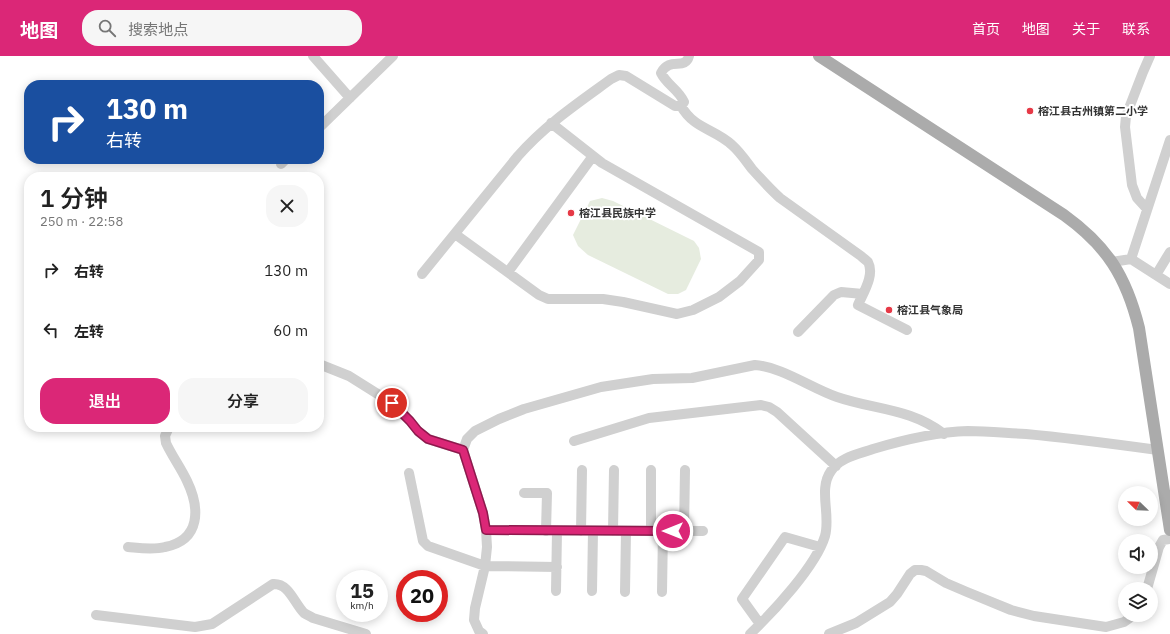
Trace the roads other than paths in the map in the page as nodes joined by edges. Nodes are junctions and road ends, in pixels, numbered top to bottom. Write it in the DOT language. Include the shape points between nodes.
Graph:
graph roads {
  1 [pos="313,56"];
  2 [pos="393,56"];
  3 [pos="689,56"];
  4 [pos="819,56"];
  5 [pos="1150,56"];
  6 [pos="350,98"];
  7 [pos="681,106"];
  8 [pos="324,123"];
  9 [pos="551,123"];
  10 [pos="1170,140"];
  11 [pos="593,156"];
  12 [pos="1147,210"];
  13 [pos="455,234"];
  14 [pos="1170,252"];
  15 [pos="1131,259"];
  16 [pos="1112,262"];
  17 [pos="508,272"];
  18 [pos="422,274"];
  19 [pos="1156,275"];
  20 [pos="1170,284"];
  21 [pos="863,294"];
  22 [pos="907,330"];
  23 [pos="798,332"];
  24 [pos="324,366"];
  25 [pos="167,432"];
  26 [pos="944,434"];
  27 [pos="574,441"];
  28 [pos="463,450"];
  29 [pos="1158,450"];
  30 [pos="836,466"];
  31 [pos="582,470"];
  32 [pos="614,470"];
  33 [pos="651,470"];
  34 [pos="685,470"];
  35 [pos="409,473"];
  36 [pos="1167,488"];
  37 [pos="524,493"];
  38 [pos="486,530"];
  39 [pos="1170,530"];
  40 [pos="546,531"];
  41 [pos="557,531"];
  42 [pos="581,531"];
  43 [pos="593,531"];
  44 [pos="613,531"];
  45 [pos="626,531"];
  46 [pos="650,531"];
  47 [pos="663,531"];
  48 [pos="684,531"];
  49 [pos="702,531"];
  50 [pos="1170,539"];
  51 [pos="128,547"];
  52 [pos="820,547"];
  53 [pos="485,566"];
  54 [pos="557,567"];
  55 [pos="1149,582"];
  56 [pos="556,591"];
  57 [pos="592,591"];
  58 [pos="625,592"];
  59 [pos="662,592"];
  60 [pos="96,615"];
  61 [pos="1124,622"];
  62 [pos="760,624"];
  63 [pos="366,634"];
  64 [pos="483,634"];
  65 [pos="750,634"];
  66 [pos="829,634"];
  1 -- 6 [label="street"];
  2 -- 6 [label="street"];
  3 -- 7 [label="street" via="683,63 669,64 661,73 664,80 682,96 684,102"];
  4 -- 16 [label="main road" via="1064,215 1091,236"];
  5 -- 12 [label="street" via="1126,116 1125,127 1132,185 1137,198"];
  6 -- 8 [label="street"];
  7 -- 9 [label="street" via="676,106 626,76 619,75"];
  7 -- 21 [label="street" via="694,122 736,149 780,198 868,262 871,270"];
  9 -- 11 [label="street"];
  9 -- 13 [label="street" via="518,156"];
  10 -- 12 [label="street"];
  11 -- 17 [label="street"];
  11 -- 17 [label="street" via="759,252 759,260 740,281 719,297 693,310 677,314 623,302 548,299"];
  12 -- 15 [label="street"];
  13 -- 17 [label="street"];
  13 -- 18 [label="street"];
  14 -- 19 [label="street"];
  15 -- 16 [label="street"];
  15 -- 19 [label="street"];
  16 -- 29 [label="main road" via="1129,294 1137,322"];
  19 -- 20 [label="street"];
  21 -- 22 [label="street" via="858,304"];
  21 -- 23 [label="street" via="842,292 834,295"];
  24 -- 28 [label="street" via="349,376 392,403 428,439"];
  25 -- 51 [label="street" via="166,443 191,492 196,513 195,522 187,536 172,546"];
  26 -- 28 [label="street" via="925,422 903,413 837,397 775,369 755,365 692,378 626,382 574,394 499,419 475,431 467,439"];
  26 -- 29 [label="street" via="967,431 1011,433 1077,438"];
  26 -- 30 [label="street" via="851,456"];
  27 -- 30 [label="street" via="649,418 761,405 777,412"];
  28 -- 38 [label="street"];
  29 -- 36 [label="main road"];
  30 -- 52 [label="street" via="826,480 827,520 825,536"];
  31 -- 42 [label="street"];
  32 -- 44 [label="street"];
  33 -- 46 [label="street"];
  34 -- 48 [label="street"];
  35 -- 53 [label="street" via="423,541 428,546"];
  36 -- 39 [label="main road"];
  37 -- 40 [label="street" via="546,493"];
  38 -- 40 [label="street"];
  38 -- 53 [label="street"];
  40 -- 41 [label="street"];
  41 -- 42 [label="street"];
  41 -- 54 [label="street"];
  42 -- 43 [label="street"];
  43 -- 44 [label="street"];
  43 -- 57 [label="street"];
  44 -- 45 [label="street"];
  45 -- 46 [label="street"];
  45 -- 58 [label="street"];
  46 -- 47 [label="street"];
  47 -- 48 [label="street"];
  47 -- 59 [label="street"];
  48 -- 49 [label="street"];
  50 -- 55 [label="street" via="1163,540 1158,547"];
  52 -- 62 [label="street" via="800,577"];
  52 -- 62 [label="street" via="785,537 742,599"];
  53 -- 54 [label="street"];
  53 -- 64 [label="street" via="474,620"];
  54 -- 56 [label="street"];
  60 -- 63 [label="street" via="195,627 212,624 273,584 279,584 285,587 312,618"];
  61 -- 66 [label="street" via="1106,627 1034,616 1011,610 967,592 926,571 915,570 890,602 856,623"];
  62 -- 65 [label="street"];
}
